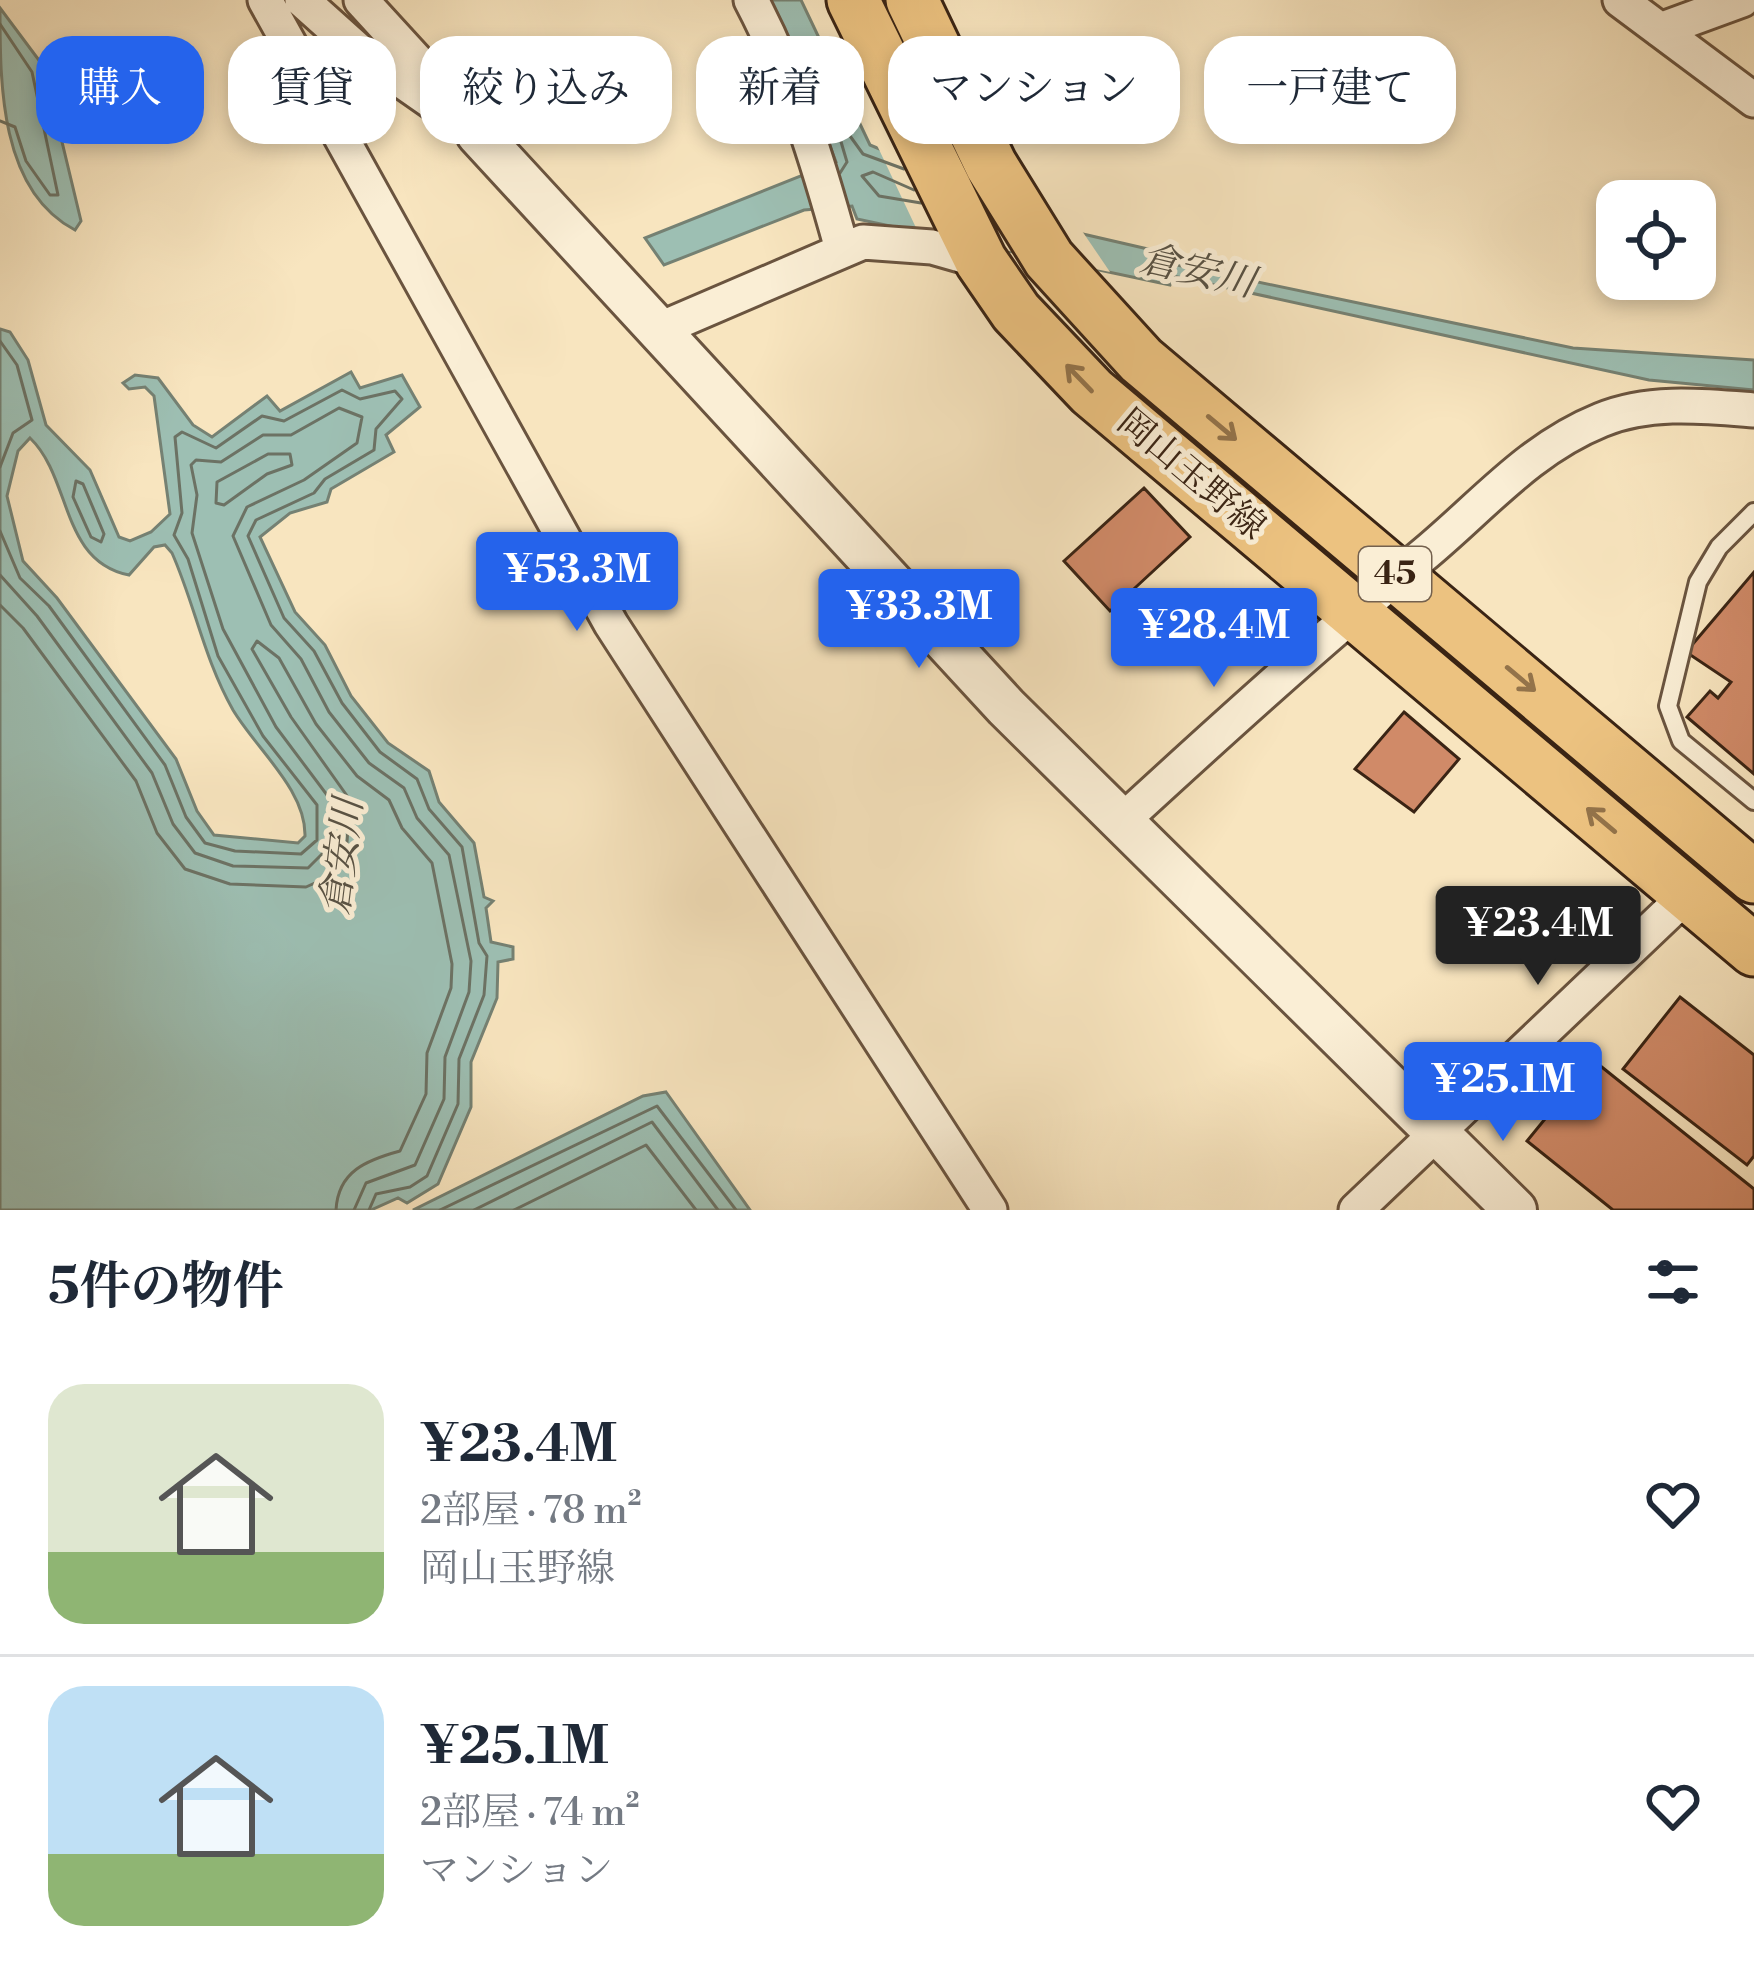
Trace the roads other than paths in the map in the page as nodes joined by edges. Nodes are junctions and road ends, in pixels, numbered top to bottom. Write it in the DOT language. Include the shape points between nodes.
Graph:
graph roads {
  1 [pos="265,0"];
  2 [pos="302,0"];
  3 [pos="361,0"];
  4 [pos="751,0"];
  5 [pos="853,0"];
  6 [pos="912,0"];
  7 [pos="1620,0"];
  8 [pos="1742,0"];
  9 [pos="1666,15"];
  10 [pos="420,63"];
  11 [pos="420,94"];
  12 [pos="1754,100"];
  13 [pos="487,144"];
  14 [pos="842,249"];
  15 [pos="976,252"];
  16 [pos="658,330"];
  17 [pos="1754,410"];
  18 [pos="1754,512"];
  19 [pos="1398,576"];
  20 [pos="1354,610"];
  21 [pos="1754,801"];
  22 [pos="1120,824"];
  23 [pos="1754,877"];
  24 [pos="1688,894"];
  25 [pos="1754,950"];
  26 [pos="1436,1134"];
  27 [pos="990,1210"];
  28 [pos="1355,1210"];
  29 [pos="1515,1210"];
  1 -- 27 [label="street" via="611,623"];
  2 -- 11 [label="street"];
  3 -- 10 [label="street"];
  4 -- 14 [label="street" via="782,59"];
  5 -- 15 [label="main road, 岡山玉野線 / 45"];
  6 -- 19 [label="main road, 岡山玉野線 / 45, one-way" via="991,165 1049,259 1141,360"];
  7 -- 9 [label="street"];
  8 -- 9 [label="street"];
  9 -- 12 [label="street"];
  13 -- 16 [label="street"];
  14 -- 15 [label="street" via="877,241"];
  14 -- 16 [label="street"];
  20 -- 15 [label="main road, 岡山玉野線 / 45, one-way" via="1092,392 1016,312"];
  16 -- 22 [label="street"];
  17 -- 19 [label="street" via="1678,404 1606,418 1544,447"];
  18 -- 21 [label="lane" via="1697,582 1668,706 1681,741"];
  19 -- 20 [label="street"];
  19 -- 23 [label="main road, 岡山玉野線 / 45, one-way"];
  20 -- 22 [label="street"];
  24 -- 20 [label="main road, 岡山玉野線 / 45, one-way"];
  22 -- 26 [label="street"];
  24 -- 25 [label="main road, 岡山玉野線 / 45"];
  24 -- 26 [label="street"];
  26 -- 28 [label="street"];
  26 -- 29 [label="street"];
}
